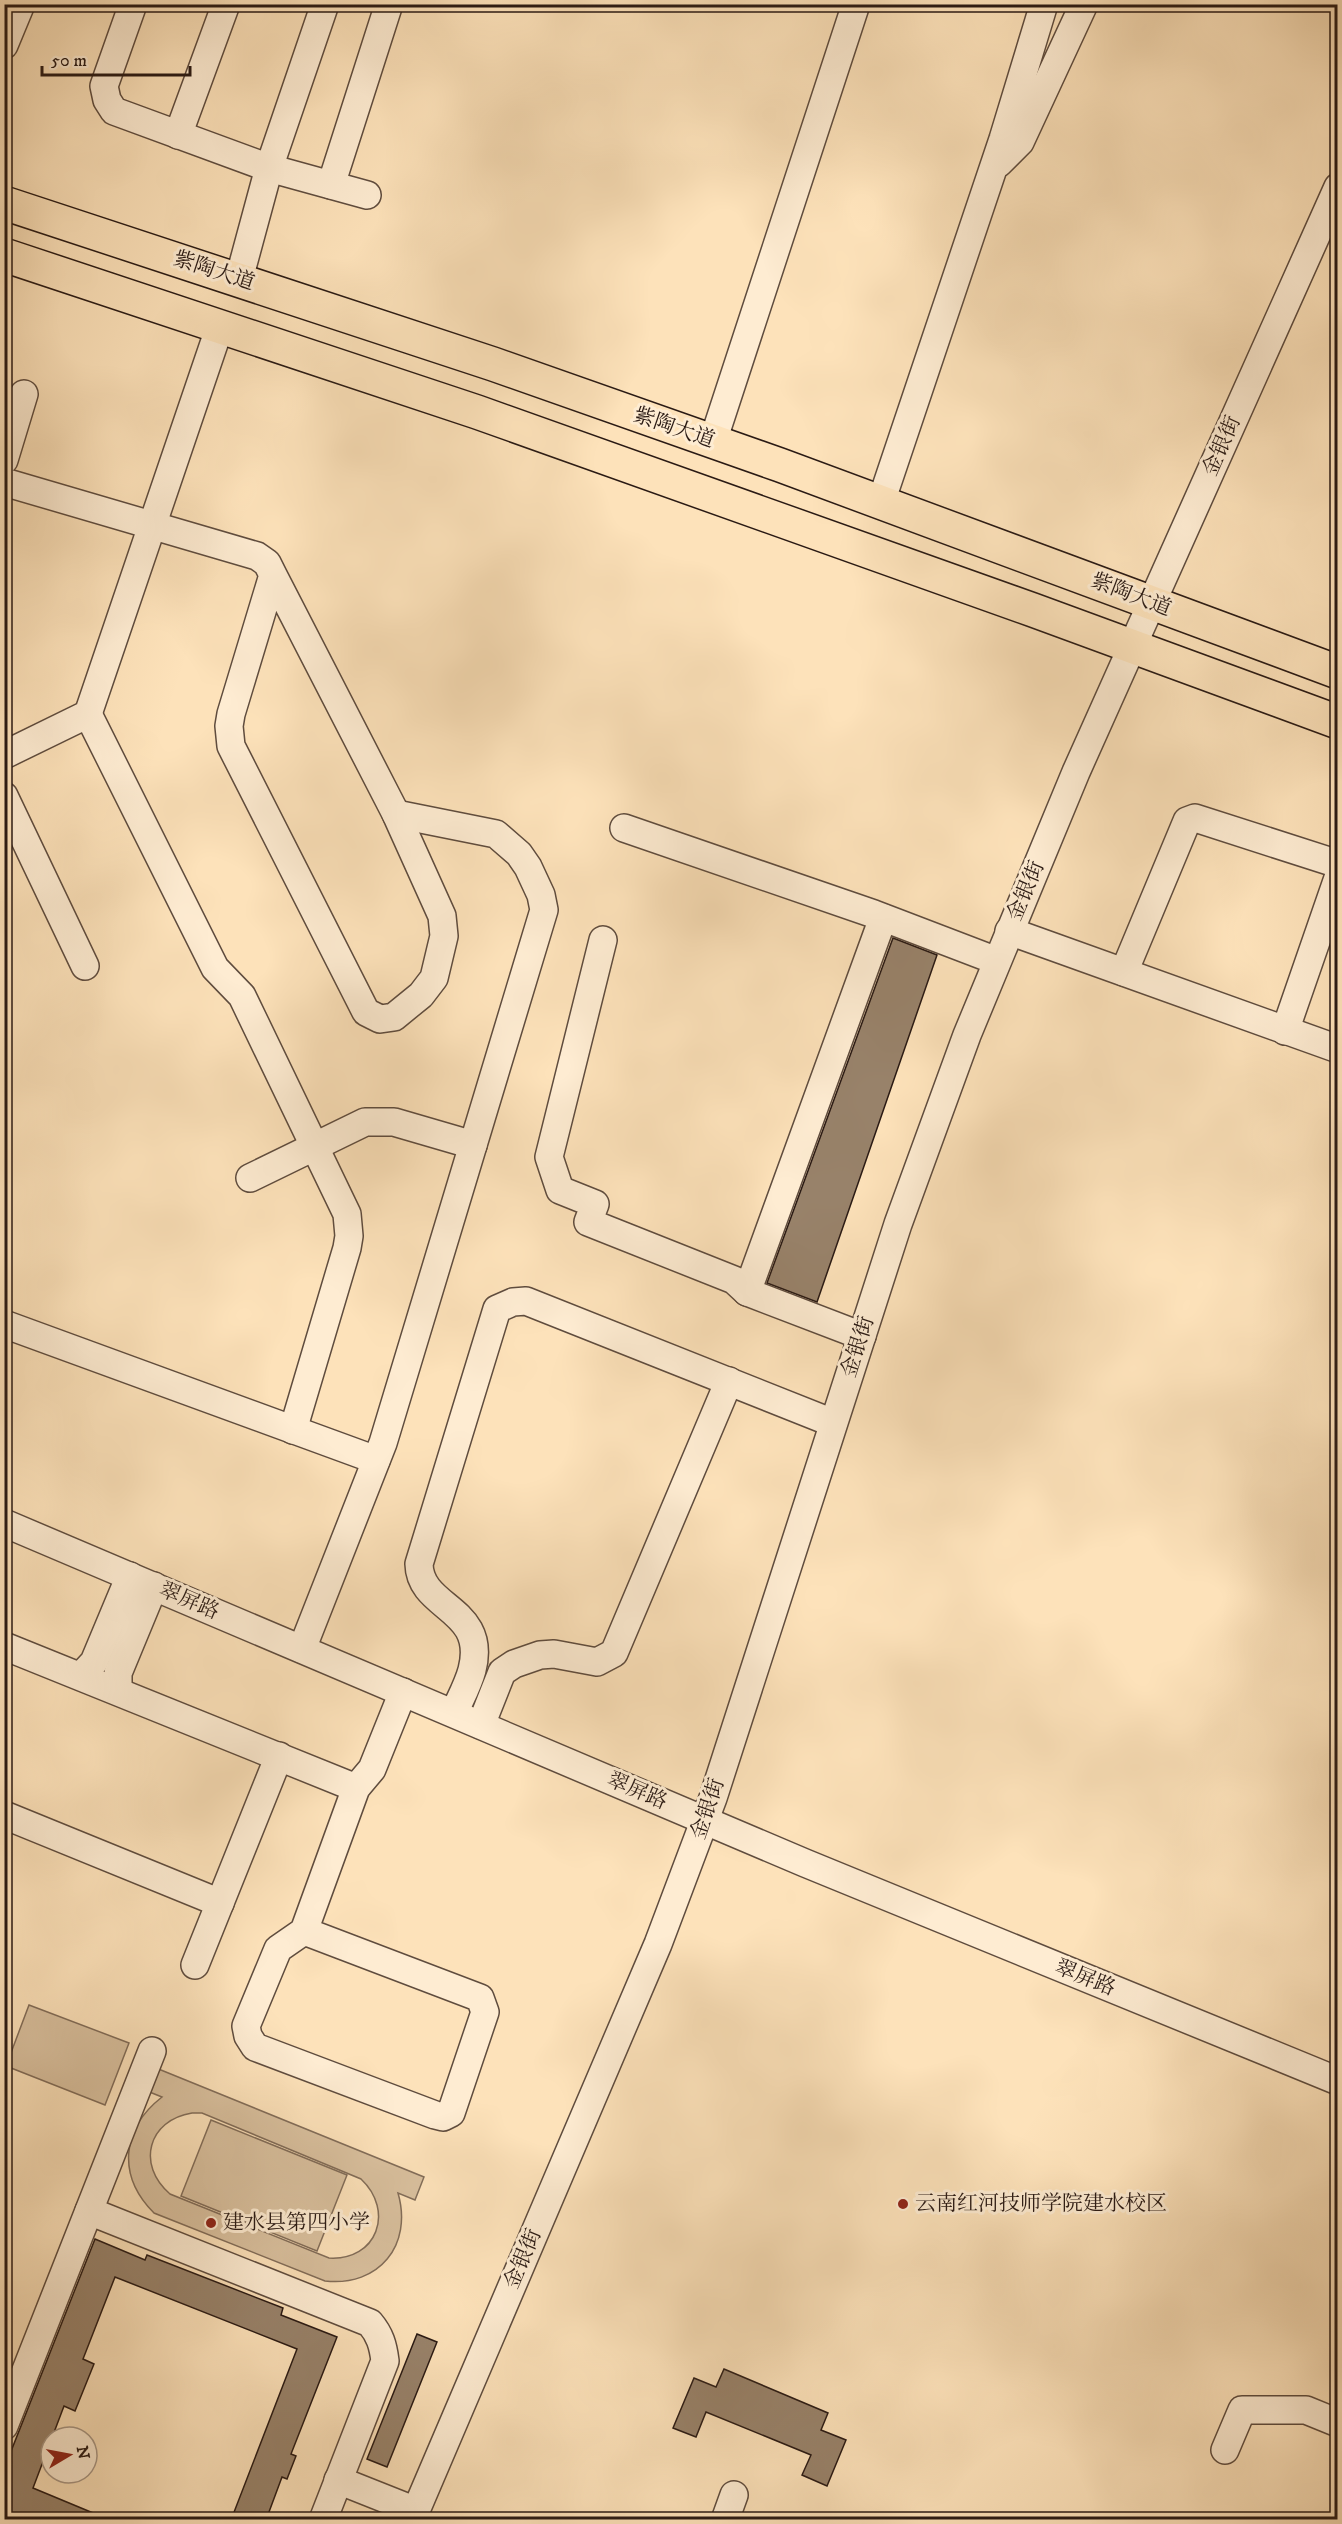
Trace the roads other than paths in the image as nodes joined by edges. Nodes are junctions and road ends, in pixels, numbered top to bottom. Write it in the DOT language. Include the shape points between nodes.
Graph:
graph roads {
  1 [pos="21,4"];
  2 [pos="133,4"];
  3 [pos="226,4"];
  4 [pos="325,4"];
  5 [pos="389,4"];
  6 [pos="856,4"];
  7 [pos="1044,4"];
  8 [pos="1084,4"];
  9 [pos="4,45"];
  10 [pos="178,135"];
  11 [pos="269,168"];
  12 [pos="992,169"];
  13 [pos="331,185"];
  14 [pos="1338,187"];
  15 [pos="367,195"];
  16 [pos="4,203"];
  17 [pos="4,255"];
  18 [pos="239,279"];
  19 [pos="220,326"];
  20 [pos="24,394"];
  21 [pos="712,441"];
  22 [pos="4,460"];
  23 [pos="4,482"];
  24 [pos="881,502"];
  25 [pos="152,525"];
  26 [pos="273,575"];
  27 [pos="1152,603"];
  28 [pos="1132,647"];
  29 [pos="1338,672"];
  30 [pos="88,714"];
  31 [pos="1338,722"];
  32 [pos="4,755"];
  33 [pos="4,796"];
  34 [pos="396,814"];
  35 [pos="624,828"];
  36 [pos="1338,864"];
  37 [pos="1338,878"];
  38 [pos="883,918"];
  39 [pos="1009,931"];
  40 [pos="603,940"];
  41 [pos="997,961"];
  42 [pos="86,966"];
  43 [pos="1124,972"];
  44 [pos="1285,1030"];
  45 [pos="1338,1049"];
  46 [pos="473,1145"];
  47 [pos="315,1147"];
  48 [pos="250,1178"];
  49 [pos="747,1292"];
  50 [pos="4,1324"];
  51 [pos="862,1336"];
  52 [pos="729,1382"];
  53 [pos="833,1423"];
  54 [pos="293,1430"];
  55 [pos="376,1460"];
  56 [pos="4,1523"];
  57 [pos="130,1576"];
  58 [pos="154,1586"];
  59 [pos="4,1646"];
  60 [pos="302,1649"];
  61 [pos="81,1676"];
  62 [pos="118,1691"];
  63 [pos="403,1692"];
  64 [pos="454,1713"];
  65 [pos="481,1725"];
  66 [pos="279,1756"];
  67 [pos="356,1788"];
  68 [pos="4,1815"];
  69 [pos="705,1820"];
  70 [pos="220,1904"];
  71 [pos="304,1931"];
  72 [pos="195,1965"];
  73 [pos="152,2051"];
  74 [pos="1338,2081"];
  75 [pos="89,2211"];
  76 [pos="1338,2423"];
  77 [pos="4,2426"];
  78 [pos="1225,2450"];
  79 [pos="338,2480"];
  80 [pos="414,2515"];
  81 [pos="323,2520"];
  1 -- 9 [label="street"];
  2 -- 10 [label="street" via="104,86 107,100 114,111"];
  3 -- 10 [label="street"];
  4 -- 11 [label="street"];
  5 -- 13 [label="street"];
  6 -- 21 [label="street"];
  7 -- 12 [label="street"];
  8 -- 12 [label="street" via="1020,142"];
  10 -- 11 [label="street"];
  11 -- 13 [label="street"];
  11 -- 18 [label="street"];
  12 -- 24 [label="street"];
  13 -- 15 [label="street"];
  14 -- 27 [label="street, 金银街"];
  16 -- 18 [label="main road, 紫陶大道"];
  17 -- 19 [label="main road"];
  18 -- 21 [label="main road, 紫陶大道"];
  19 -- 25 [label="street"];
  19 -- 28 [label="main road" via="488,416"];
  20 -- 22 [label="street"];
  21 -- 24 [label="main road, 紫陶大道"];
  23 -- 25 [label="street"];
  24 -- 27 [label="main road, 紫陶大道"];
  25 -- 26 [label="street" via="257,556 267,563"];
  25 -- 30 [label="street"];
  26 -- 34 [label="street"];
  26 -- 34 [label="street" via="231,714 231,746 366,1012 381,1018 400,1014 421,995 434,978 444,936 442,916"];
  27 -- 28 [label="street, 金银街"];
  27 -- 29 [label="main road, 紫陶大道"];
  28 -- 31 [label="main road"];
  28 -- 39 [label="street, 金银街"];
  30 -- 32 [label="street"];
  30 -- 47 [label="street" via="215,968 242,996"];
  33 -- 42 [label="street"];
  34 -- 46 [label="street" via="496,834 519,854 541,895 544,910"];
  35 -- 38 [label="street"];
  36 -- 43 [label="street" via="1195,818 1187,821"];
  37 -- 44 [label="street"];
  38 -- 41 [label="street"];
  38 -- 49 [label="street"];
  39 -- 41 [label="street, 金银街"];
  39 -- 43 [label="street"];
  40 -- 49 [label="street" via="549,1157 555,1183 560,1190 595,1204 588,1222 734,1280"];
  41 -- 51 [label="street, 金银街" via="915,1175"];
  43 -- 44 [label="street"];
  44 -- 45 [label="street"];
  46 -- 47 [label="street" via="394,1122 375,1121 365,1122"];
  46 -- 55 [label="street"];
  47 -- 48 [label="street"];
  47 -- 54 [label="street" via="347,1214 349,1236"];
  49 -- 51 [label="street"];
  50 -- 54 [label="street"];
  51 -- 53 [label="street, 金银街"];
  52 -- 53 [label="street"];
  52 -- 64 [label="street" via="526,1301 497,1310 419,1564 425,1587 463,1618 473,1647 472,1670"];
  52 -- 65 [label="street" via="614,1653 597,1662 547,1655 514,1664 502,1672"];
  53 -- 69 [label="street, 金银街"];
  54 -- 55 [label="street"];
  55 -- 60 [label="street"];
  56 -- 57 [label="street, 翠屏路"];
  57 -- 58 [label="street, 翠屏路"];
  57 -- 61 [label="street" via="94,1662"];
  58 -- 60 [label="street, 翠屏路"];
  58 -- 62 [label="street" via="118,1673"];
  59 -- 61 [label="street"];
  60 -- 63 [label="street, 翠屏路"];
  61 -- 62 [label="street"];
  62 -- 66 [label="street"];
  63 -- 64 [label="street, 翠屏路"];
  63 -- 67 [label="street" via="372,1769"];
  64 -- 65 [label="street, 翠屏路"];
  65 -- 69 [label="street, 翠屏路"];
  66 -- 67 [label="street"];
  66 -- 70 [label="street"];
  67 -- 71 [label="street"];
  68 -- 70 [label="street"];
  69 -- 74 [label="street, 翠屏路"];
  69 -- 80 [label="street, 金银街" via="658,1944"];
  70 -- 72 [label="street"];
  71 -- 71 [label="street" via="480,1998 485,2012 451,2113 435,2115 255,2047 246,2026 278,1949"];
  73 -- 75 [label="street"];
  75 -- 77 [label="street"];
  75 -- 79 [label="street" via="370,2323 382,2342 385,2361"];
  76 -- 78 [label="street" via="1306,2410 1242,2410"];
  79 -- 80 [label="street"];
  79 -- 81 [label="street"];
}
